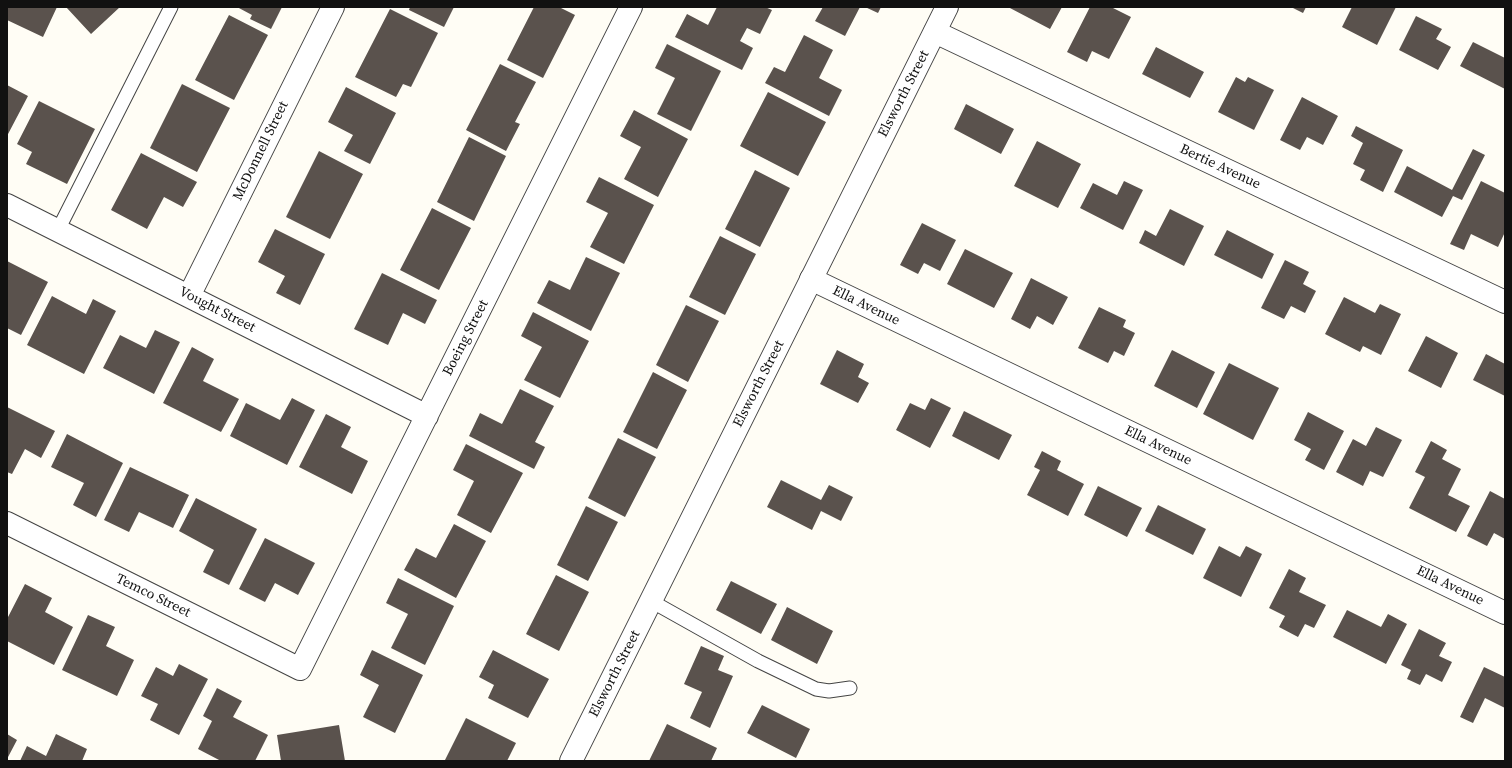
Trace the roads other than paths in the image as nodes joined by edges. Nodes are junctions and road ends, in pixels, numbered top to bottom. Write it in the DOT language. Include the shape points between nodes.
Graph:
graph roads {
  1 [pos="171,7"];
  2 [pos="333,7"];
  3 [pos="631,7"];
  4 [pos="947,7"];
  5 [pos="935,32"];
  6 [pos="7,205"];
  7 [pos="58,230"];
  8 [pos="811,279"];
  9 [pos="189,296"];
  10 [pos="1505,302"];
  11 [pos="427,416"];
  12 [pos="7,523"];
  13 [pos="651,602"];
  14 [pos="1505,613"];
  15 [pos="300,669"];
  16 [pos="850,688"];
  17 [pos="571,761"];
  1 -- 7 [label="lane"];
  2 -- 9 [label="street, McDonnell Street"];
  3 -- 11 [label="street, Boeing Street"];
  4 -- 5 [label="street, Elsworth Street"];
  5 -- 8 [label="street, Elsworth Street"];
  5 -- 10 [label="street, Bertie Avenue"];
  6 -- 7 [label="street, Vought Street"];
  7 -- 9 [label="street, Vought Street"];
  8 -- 13 [label="street, Elsworth Street"];
  8 -- 14 [label="street, Ella Avenue"];
  9 -- 11 [label="street, Vought Street"];
  11 -- 15 [label="street, Boeing Street"];
  12 -- 15 [label="street, Temco Street"];
  13 -- 16 [label="lane" via="758,661 816,689 829,691"];
  13 -- 17 [label="street, Elsworth Street"];
}
